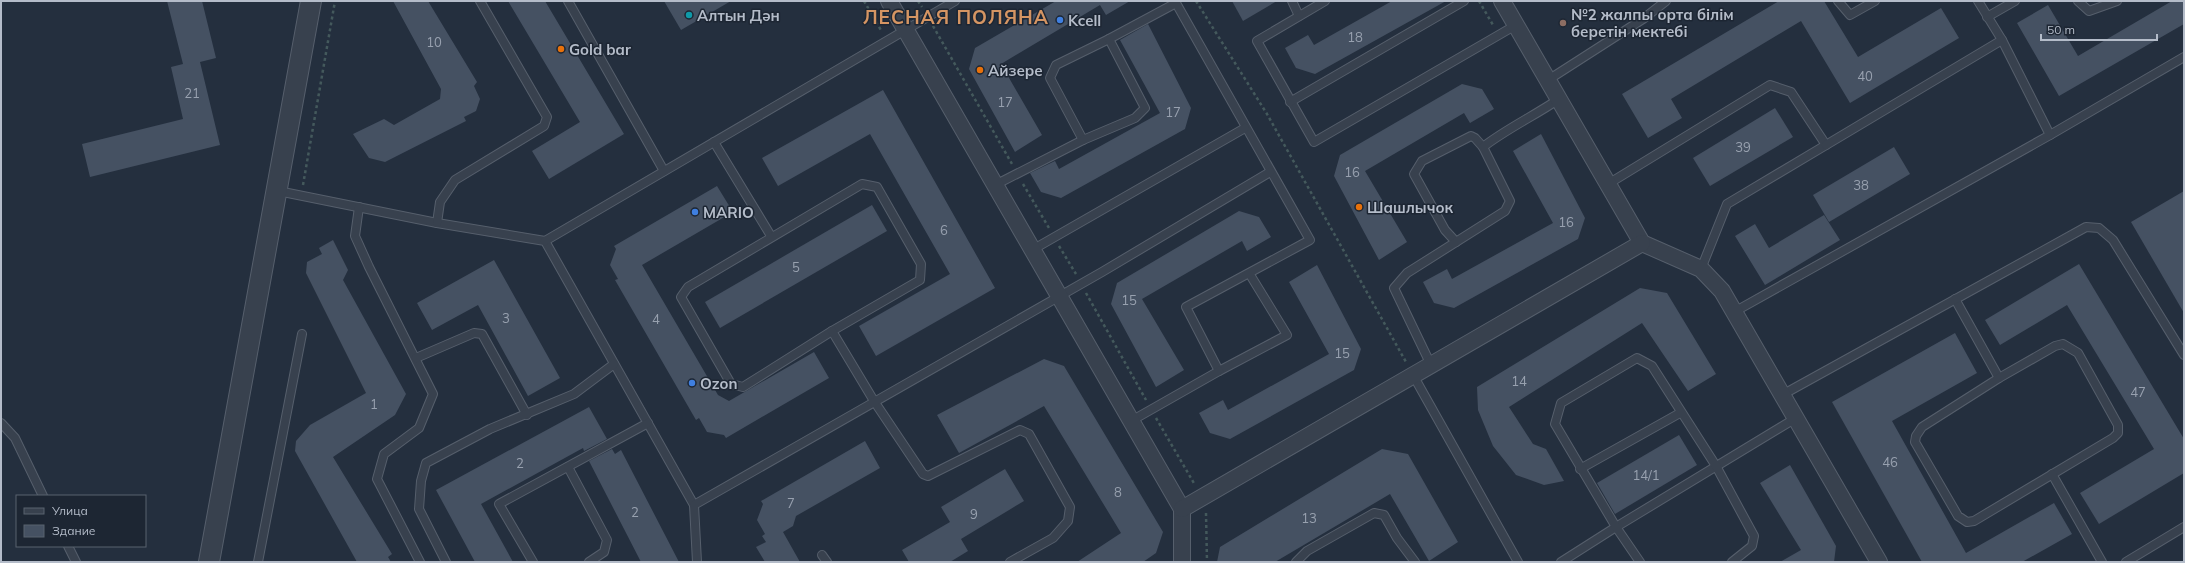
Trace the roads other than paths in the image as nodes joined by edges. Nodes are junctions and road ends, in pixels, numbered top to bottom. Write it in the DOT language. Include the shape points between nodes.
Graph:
graph roads {
  1 [pos="311,1"];
  2 [pos="480,1"];
  3 [pos="568,1"];
  4 [pos="889,1"];
  5 [pos="955,1"];
  6 [pos="1292,1"];
  7 [pos="1325,1"];
  8 [pos="1464,1"];
  9 [pos="1502,1"];
  10 [pos="1666,1"];
  11 [pos="1838,1"];
  12 [pos="1875,1"];
  13 [pos="1978,1"];
  14 [pos="2015,1"];
  15 [pos="2078,1"];
  16 [pos="2117,1"];
  17 [pos="1300,16"];
  18 [pos="1987,16"];
  19 [pos="1516,25"];
  20 [pos="906,30"];
  21 [pos="1109,39"];
  22 [pos="2002,40"];
  23 [pos="2184,56"];
  24 [pos="1548,80"];
  25 [pos="1559,100"];
  26 [pos="1290,102"];
  27 [pos="1245,128"];
  28 [pos="2050,135"];
  29 [pos="1083,140"];
  30 [pos="714,142"];
  31 [pos="1826,145"];
  32 [pos="1483,148"];
  33 [pos="664,171"];
  34 [pos="1270,172"];
  35 [pos="1608,184"];
  36 [pos="996,185"];
  37 [pos="278,191"];
  38 [pos="359,207"];
  39 [pos="437,222"];
  40 [pos="772,236"];
  41 [pos="545,241"];
  42 [pos="1456,242"];
  43 [pos="1642,243"];
  44 [pos="1032,250"];
  45 [pos="1701,269"];
  46 [pos="1249,273"];
  47 [pos="1059,296"];
  48 [pos="1955,299"];
  49 [pos="1734,312"];
  50 [pos="832,331"];
  51 [pos="302,334"];
  52 [pos="2184,354"];
  53 [pos="416,358"];
  54 [pos="614,364"];
  55 [pos="1431,365"];
  56 [pos="1219,370"];
  57 [pos="1413,375"];
  58 [pos="1999,378"];
  59 [pos="1782,395"];
  60 [pos="874,401"];
  61 [pos="1680,412"];
  62 [pos="527,415"];
  63 [pos="1796,418"];
  64 [pos="1132,421"];
  65 [pos="1,423"];
  66 [pos="648,423"];
  67 [pos="1716,466"];
  68 [pos="568,467"];
  69 [pos="1580,469"];
  70 [pos="2052,474"];
  71 [pos="43,495"];
  72 [pos="694,505"];
  73 [pos="1182,509"];
  74 [pos="1616,526"];
  75 [pos="2184,528"];
  76 [pos="68,547"];
  77 [pos="76,562"];
  78 [pos="209,562"];
  79 [pos="258,562"];
  80 [pos="420,562"];
  81 [pos="446,562"];
  82 [pos="533,562"];
  83 [pos="589,562"];
  84 [pos="697,562"];
  85 [pos="1010,562"];
  86 [pos="1182,562"];
  87 [pos="1296,562"];
  88 [pos="1415,562"];
  89 [pos="1518,562"];
  90 [pos="1561,562"];
  91 [pos="1640,562"];
  92 [pos="1732,562"];
  93 [pos="1879,562"];
  94 [pos="2102,562"];
  95 [pos="2126,562"];
  1 -- 37 [label="street"];
  2 -- 39 [label="lane" via="547,117 544,126 455,180 440,202"];
  3 -- 33 [label="lane"];
  4 -- 20 [label="street"];
  5 -- 20 [label="lane"];
  6 -- 17 [label="lane"];
  7 -- 17 [label="lane"];
  8 -- 26 [label="lane"];
  9 -- 19 [label="street"];
  10 -- 24 [label="lane" via="1643,19"];
  11 -- 12 [label="lane" via="1850,15"];
  13 -- 18 [label="lane"];
  14 -- 18 [label="lane"];
  15 -- 16 [label="lane" via="2089,11"];
  17 -- 26 [label="lane" via="1257,41"];
  18 -- 22 [label="lane"];
  19 -- 24 [label="street"];
  19 -- 26 [label="lane" via="1314,142"];
  20 -- 30 [label="lane"];
  20 -- 36 [label="street"];
  21 -- 27 [label="lane" via="1176,3"];
  21 -- 29 [label="lane" via="1056,65 1050,78"];
  21 -- 29 [label="lane" via="1144,108 1135,118"];
  22 -- 28 [label="lane"];
  22 -- 31 [label="lane"];
  23 -- 28 [label="lane"];
  24 -- 25 [label="street"];
  25 -- 32 [label="lane" via="1495,138"];
  25 -- 35 [label="street"];
  27 -- 34 [label="lane"];
  27 -- 44 [label="lane"];
  28 -- 49 [label="lane"];
  29 -- 36 [label="lane"];
  30 -- 33 [label="lane"];
  30 -- 40 [label="lane"];
  31 -- 35 [label="lane" via="1792,92 1770,85"];
  31 -- 45 [label="lane" via="1727,204"];
  32 -- 42 [label="lane" via="1510,201 1505,211"];
  32 -- 42 [label="lane" via="1470,136 1422,161 1414,174 1445,230"];
  33 -- 41 [label="lane"];
  34 -- 46 [label="lane" via="1310,240"];
  34 -- 47 [label="lane"];
  35 -- 43 [label="street"];
  36 -- 44 [label="street"];
  37 -- 38 [label="lane"];
  37 -- 78 [label="street" via="253,312"];
  38 -- 39 [label="lane"];
  38 -- 53 [label="lane" via="355,236"];
  39 -- 41 [label="lane"];
  40 -- 50 [label="lane" via="862,184 876,187 922,264 920,280"];
  40 -- 50 [label="lane" via="688,287 680,297 731,384 743,387"];
  41 -- 54 [label="lane"];
  42 -- 55 [label="lane" via="1407,273 1394,288"];
  43 -- 45 [label="street"];
  43 -- 55 [label="street"];
  44 -- 47 [label="street"];
  45 -- 49 [label="street" via="1722,291"];
  46 -- 56 [label="lane" via="1186,308"];
  46 -- 56 [label="lane" via="1287,335"];
  47 -- 60 [label="lane"];
  47 -- 64 [label="street"];
  48 -- 52 [label="lane" via="2086,226 2099,228 2113,240"];
  48 -- 58 [label="lane"];
  48 -- 59 [label="lane"];
  49 -- 59 [label="street"];
  50 -- 60 [label="lane"];
  51 -- 79 [label="lane"];
  53 -- 62 [label="lane" via="474,333 482,334"];
  53 -- 80 [label="lane" via="432,394 419,428 384,454 377,479"];
  54 -- 62 [label="lane" via="574,394"];
  54 -- 66 [label="lane"];
  55 -- 57 [label="street"];
  56 -- 64 [label="lane"];
  57 -- 73 [label="street"];
  57 -- 89 [label="lane"];
  58 -- 70 [label="lane" via="2063,344 2078,353 2118,425 2118,433 2113,438"];
  58 -- 70 [label="lane" via="1922,427 1915,442 1958,516 1967,522"];
  59 -- 63 [label="street"];
  60 -- 72 [label="lane"];
  60 -- 85 [label="lane" via="923,474 928,476 1020,430 1029,434 1070,507 1068,521 1053,538"];
  61 -- 67 [label="lane"];
  61 -- 69 [label="lane"];
  61 -- 69 [label="lane" via="1652,366 1637,358 1561,403 1555,424"];
  62 -- 81 [label="lane" via="490,429 426,463 421,481 419,509"];
  63 -- 67 [label="lane"];
  63 -- 93 [label="street"];
  64 -- 73 [label="street"];
  65 -- 71 [label="lane" via="15,438"];
  66 -- 68 [label="lane"];
  66 -- 72 [label="lane"];
  67 -- 74 [label="lane"];
  67 -- 92 [label="lane" via="1754,536 1752,546"];
  68 -- 82 [label="lane" via="499,504"];
  68 -- 83 [label="lane" via="607,540 604,552"];
  69 -- 74 [label="lane"];
  70 -- 94 [label="lane"];
  72 -- 84 [label="lane"];
  73 -- 86 [label="street"];
  74 -- 90 [label="lane"];
  74 -- 91 [label="lane"];
  75 -- 95 [label="lane"];
  76 -- 77 [label="lane"];
  87 -- 88 [label="lane" via="1307,551 1374,513 1384,515"];
}
